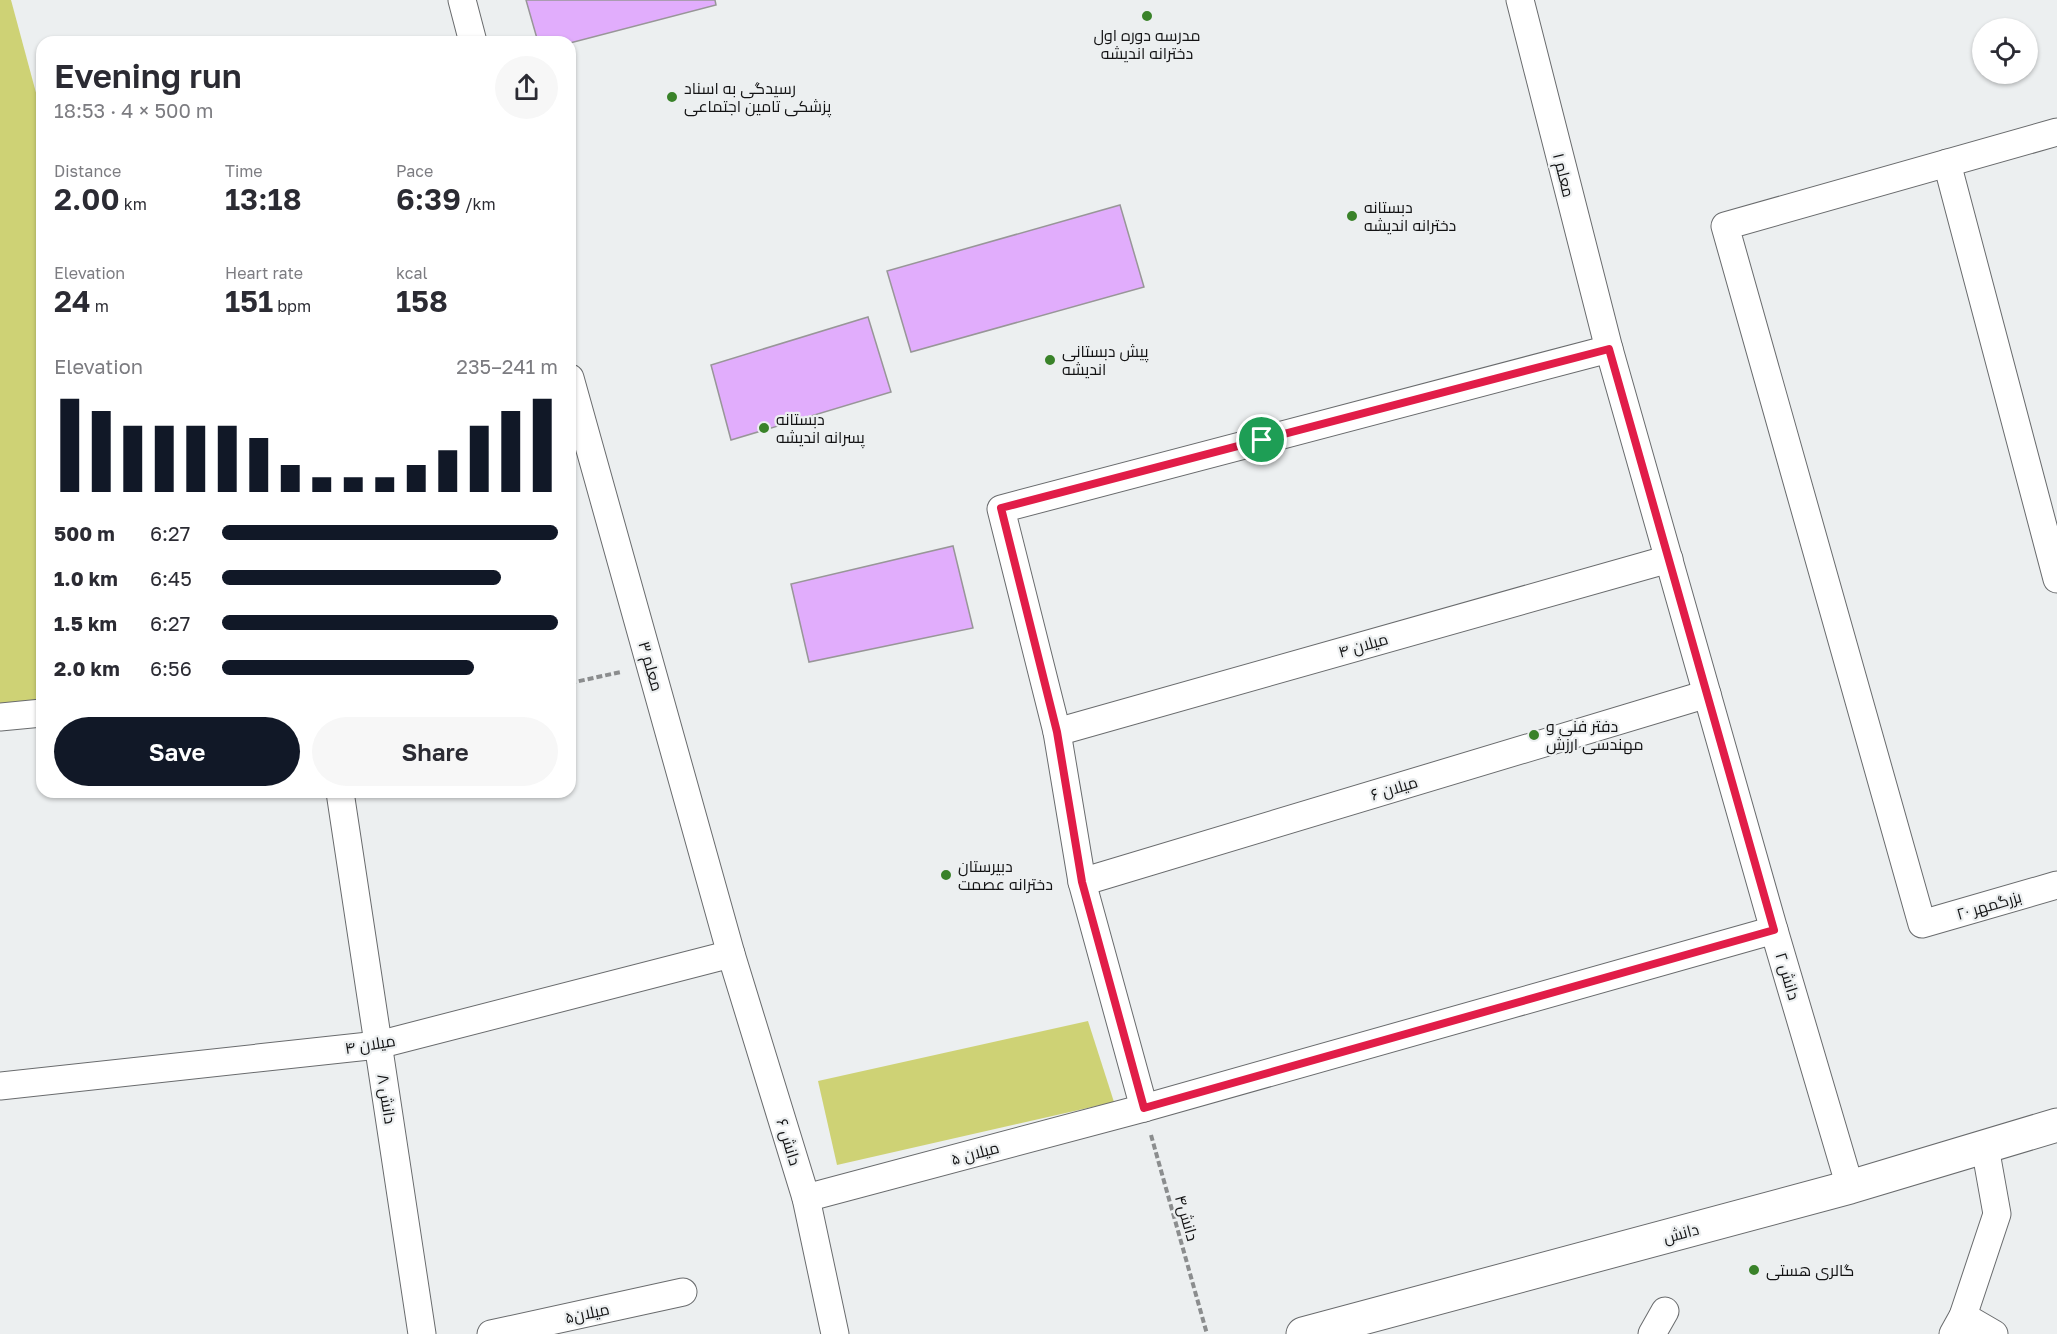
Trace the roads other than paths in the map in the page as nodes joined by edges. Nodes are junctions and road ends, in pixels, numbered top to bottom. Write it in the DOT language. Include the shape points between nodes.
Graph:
graph roads {
  1 [pos="462,0"];
  2 [pos="1520,0"];
  3 [pos="471,36"];
  4 [pos="2057,132"];
  5 [pos="1947,163"];
  6 [pos="1609,349"];
  7 [pos="576,403"];
  8 [pos="2049,513"];
  9 [pos="1669,559"];
  10 [pos="2057,579"];
  11 [pos="1707,694"];
  12 [pos="36,714"];
  13 [pos="0,717"];
  14 [pos="1057,732"];
  15 [pos="341,798"];
  16 [pos="1082,882"];
  17 [pos="2057,885"];
  18 [pos="1774,930"];
  19 [pos="731,954"];
  20 [pos="378,1045"];
  21 [pos="0,1086"];
  22 [pos="1144,1108"];
  23 [pos="2057,1125"];
  24 [pos="1985,1147"];
  25 [pos="1850,1187"];
  26 [pos="806,1198"];
  27 [pos="683,1292"];
  28 [pos="1958,1325"];
  29 [pos="422,1334"];
  30 [pos="491,1334"];
  31 [pos="835,1334"];
  32 [pos="1303,1334"];
  33 [pos="1994,1334"];
  1 -- 3 [label="street"];
  2 -- 6 [label="street, معلم ۱"];
  4 -- 5 [label="street"];
  5 -- 8 [label="street"];
  5 -- 17 [label="street, بزرگمهر ۲۰" via="1725,226 1922,924"];
  6 -- 9 [label="street, دانش ۲"];
  6 -- 14 [label="street" via="1001,508"];
  7 -- 19 [label="street, معلم ۳"];
  8 -- 10 [label="street"];
  9 -- 11 [label="street, دانش ۲"];
  9 -- 14 [label="street, میلان ۴"];
  11 -- 16 [label="street, میلان ۶"];
  11 -- 18 [label="street, دانش ۲"];
  12 -- 13 [label="street"];
  14 -- 16 [label="street"];
  15 -- 20 [label="street, دانش ۸"];
  16 -- 22 [label="street"];
  18 -- 22 [label="street, میلان ۵"];
  18 -- 25 [label="street, دانش ۲"];
  19 -- 20 [label="street, میلان ۴"];
  19 -- 26 [label="street, دانش ۶"];
  20 -- 21 [label="street, میلان ۴"];
  20 -- 29 [label="street, دانش ۸"];
  22 -- 26 [label="street, میلان ۵"];
  23 -- 24 [label="street, دانش"];
  24 -- 25 [label="street, دانش"];
  24 -- 28 [label="street" via="1996,1214"];
  25 -- 32 [label="street, دانش"];
  26 -- 31 [label="street, دانش ۶"];
  27 -- 30 [label="street, میلان۵"];
  28 -- 33 [label="street"];
}
